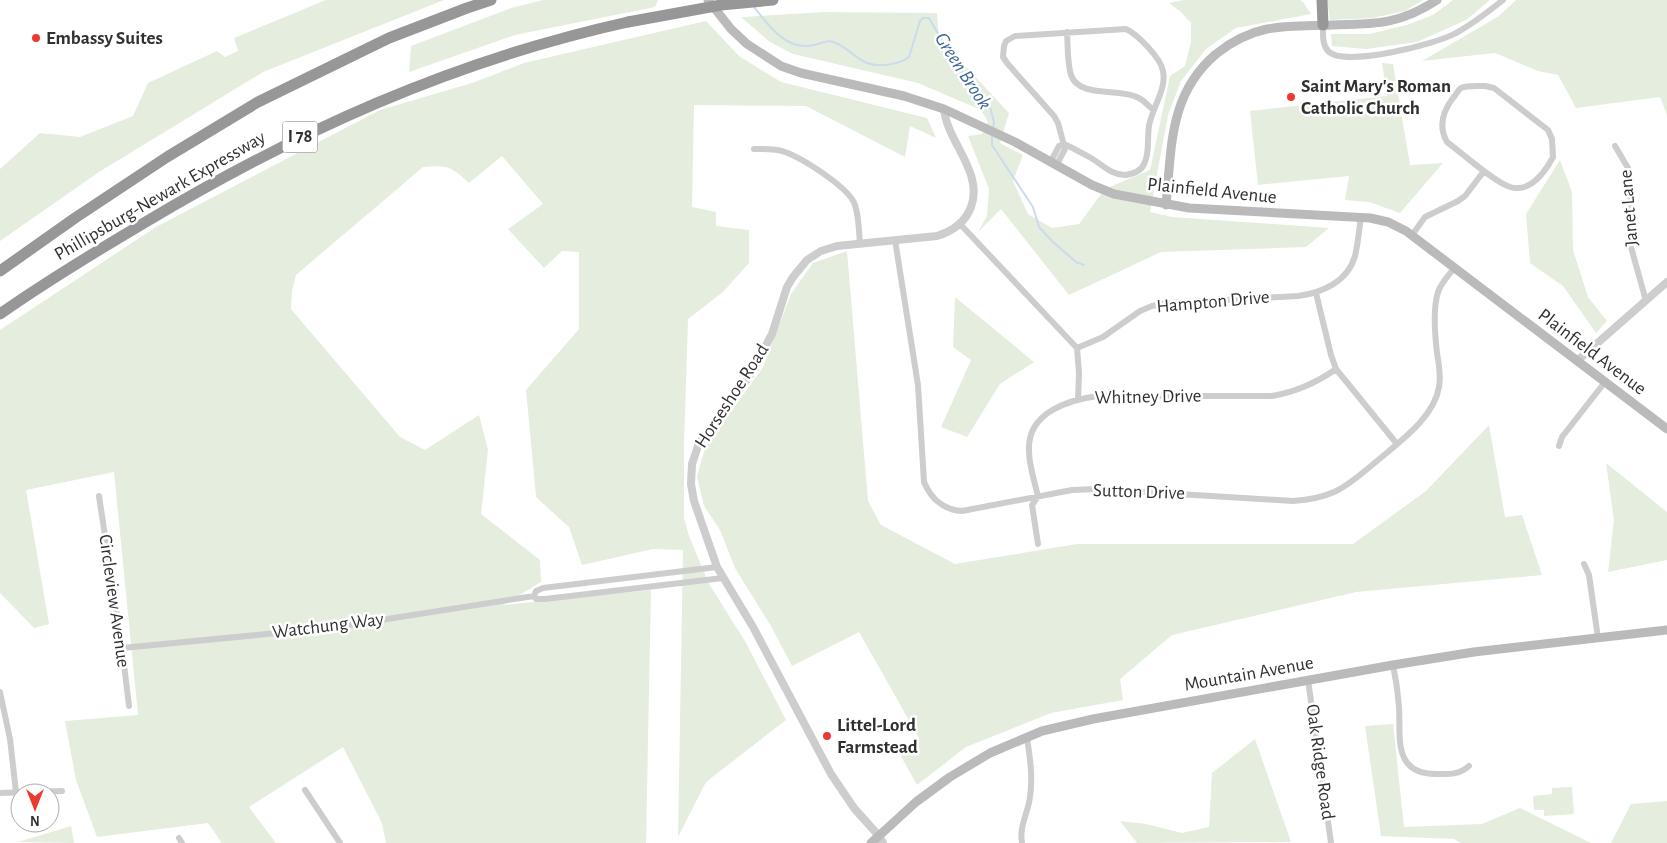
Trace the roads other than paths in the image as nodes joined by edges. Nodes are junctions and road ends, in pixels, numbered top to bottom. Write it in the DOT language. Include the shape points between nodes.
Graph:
graph roads {
  1 [pos="491,0"];
  2 [pos="708,0"];
  3 [pos="773,0"];
  4 [pos="1322,0"];
  5 [pos="1437,0"];
  6 [pos="1503,0"];
  7 [pos="1323,25"];
  8 [pos="1067,32"];
  9 [pos="944,109"];
  10 [pos="1153,110"];
  11 [pos="1064,144"];
  12 [pos="1614,146"];
  13 [pos="754,149"];
  14 [pos="1053,164"];
  15 [pos="1484,171"];
  16 [pos="1166,205"];
  17 [pos="1360,218"];
  18 [pos="960,224"];
  19 [pos="1412,235"];
  20 [pos="895,240"];
  21 [pos="860,244"];
  22 [pos="1455,267"];
  23 [pos="0,271"];
  24 [pos="1667,282"];
  25 [pos="1316,293"];
  26 [pos="1646,301"];
  27 [pos="0,314"];
  28 [pos="1076,348"];
  29 [pos="1577,361"];
  30 [pos="1336,369"];
  31 [pos="1605,382"];
  32 [pos="1078,400"];
  33 [pos="1667,429"];
  34 [pos="1397,444"];
  35 [pos="1559,446"];
  36 [pos="99,496"];
  37 [pos="1038,497"];
  38 [pos="1038,544"];
  39 [pos="1584,564"];
  40 [pos="717,567"];
  41 [pos="724,578"];
  42 [pos="534,596"];
  43 [pos="1667,630"];
  44 [pos="1598,638"];
  45 [pos="122,648"];
  46 [pos="1393,665"];
  47 [pos="1308,680"];
  48 [pos="0,692"];
  49 [pos="129,706"];
  50 [pos="1027,738"];
  51 [pos="1469,766"];
  52 [pos="15,783"];
  53 [pos="305,790"];
  54 [pos="881,839"];
  55 [pos="340,843"];
  56 [pos="871,843"];
  57 [pos="1022,843"];
  58 [pos="1331,843"];
  1 -- 23 [label="highway, Phillipsburg-Newark Expressway" via="390,38 258,102 166,157"];
  2 -- 9 [label="main road, Plainfield Avenue" via="747,44 781,66 801,74 904,96"];
  3 -- 27 [label="highway, Phillipsburg-Newark Expressway / I 78, bridge" via="721,5 576,34 503,55 382,100 268,153 180,201 75,263"];
  4 -- 7 [label="highway"];
  5 -- 7 [label="main road" via="1413,15 1397,20 1378,24"];
  6 -- 7 [label="street" via="1476,22 1448,37 1423,46 1374,55 1349,58 1332,55 1325,46"];
  7 -- 16 [label="main road" via="1255,32 1223,48 1201,69 1180,103"];
  8 -- 10 [label="street" via="1070,73 1076,84 1088,90 1135,96"];
  8 -- 10 [label="street" via="1126,29 1133,32 1163,68 1164,81"];
  8 -- 11 [label="street" via="1010,38 1004,46 1003,57 1054,116"];
  9 -- 14 [label="main road, Plainfield Avenue" via="1000,134"];
  9 -- 18 [label="street" via="947,127 973,182 972,203"];
  10 -- 11 [label="street" via="1145,161 1136,172 1117,174"];
  11 -- 14 [label="street" via="1059,146"];
  12 -- 26 [label="street, Janet Lane" via="1628,168 1631,247"];
  13 -- 21 [label="street" via="784,152 844,188 855,205"];
  14 -- 16 [label="main road, Plainfield Avenue" via="1092,186 1114,194"];
  15 -- 15 [label="street" via="1508,187 1532,184 1553,157 1552,139 1548,130 1494,88 1461,88 1446,107 1444,132 1447,142"];
  15 -- 19 [label="street" via="1465,196 1425,218"];
  16 -- 17 [label="main road, Plainfield Avenue" via="1218,211"];
  17 -- 19 [label="main road, Plainfield Avenue" via="1388,222"];
  17 -- 25 [label="street, Hampton Drive" via="1351,265 1330,287"];
  18 -- 20 [label="street, Horseshoe Road" via="937,236"];
  18 -- 28 [label="street"];
  19 -- 22 [label="main road, Plainfield Avenue"];
  20 -- 21 [label="street, Horseshoe Road"];
  20 -- 37 [label="street, Sutton Drive" via="918,384 923,476 929,492 945,507 962,511"];
  21 -- 40 [label="street, Horseshoe Road" via="829,248 800,266 788,287 774,329 749,377 697,448 690,474 692,493"];
  22 -- 29 [label="main road, Plainfield Avenue"];
  22 -- 34 [label="street, Sutton Drive" via="1442,284 1436,305 1440,372 1436,397 1410,433"];
  24 -- 26 [label="street"];
  25 -- 28 [label="street, Hampton Drive" via="1152,306 1103,337"];
  25 -- 30 [label="street"];
  26 -- 29 [label="street"];
  28 -- 32 [label="street"];
  29 -- 31 [label="main road, Plainfield Avenue"];
  30 -- 32 [label="street, Whitney Drive" via="1300,390 1272,396 1110,396"];
  30 -- 34 [label="street"];
  31 -- 33 [label="main road, Plainfield Avenue"];
  31 -- 35 [label="street"];
  32 -- 37 [label="street, Whitney Drive" via="1043,416 1032,432 1029,452"];
  34 -- 37 [label="street, Sutton Drive" via="1349,484 1313,499 1293,501 1096,489"];
  36 -- 45 [label="street, Circleview Avenue"];
  37 -- 38 [label="street" via="1032,505"];
  39 -- 44 [label="street" via="1589,575"];
  40 -- 41 [label="street, Horseshoe Road"];
  40 -- 42 [label="street, Watchung Way" via="543,588"];
  41 -- 42 [label="street, Watchung Way" via="545,599"];
  41 -- 54 [label="street, Horseshoe Road" via="831,774"];
  42 -- 45 [label="street, Watchung Way" via="330,628"];
  43 -- 44 [label="main road, Mountain Avenue"];
  44 -- 46 [label="main road, Mountain Avenue"];
  45 -- 49 [label="street, Circleview Avenue"];
  46 -- 47 [label="main road, Mountain Avenue"];
  46 -- 51 [label="street" via="1399,709 1399,746 1405,760 1416,770 1432,774 1456,774"];
  47 -- 50 [label="main road, Mountain Avenue" via="1093,719 1042,731"];
  47 -- 58 [label="street, Oak Ridge Road"];
  48 -- 52 [label="street"];
  50 -- 54 [label="main road, Mountain Avenue" via="990,753 950,776 916,802"];
  50 -- 57 [label="street" via="1032,778"];
  53 -- 55 [label="street"];
  54 -- 56 [label="main road, Mountain Avenue"];
}
